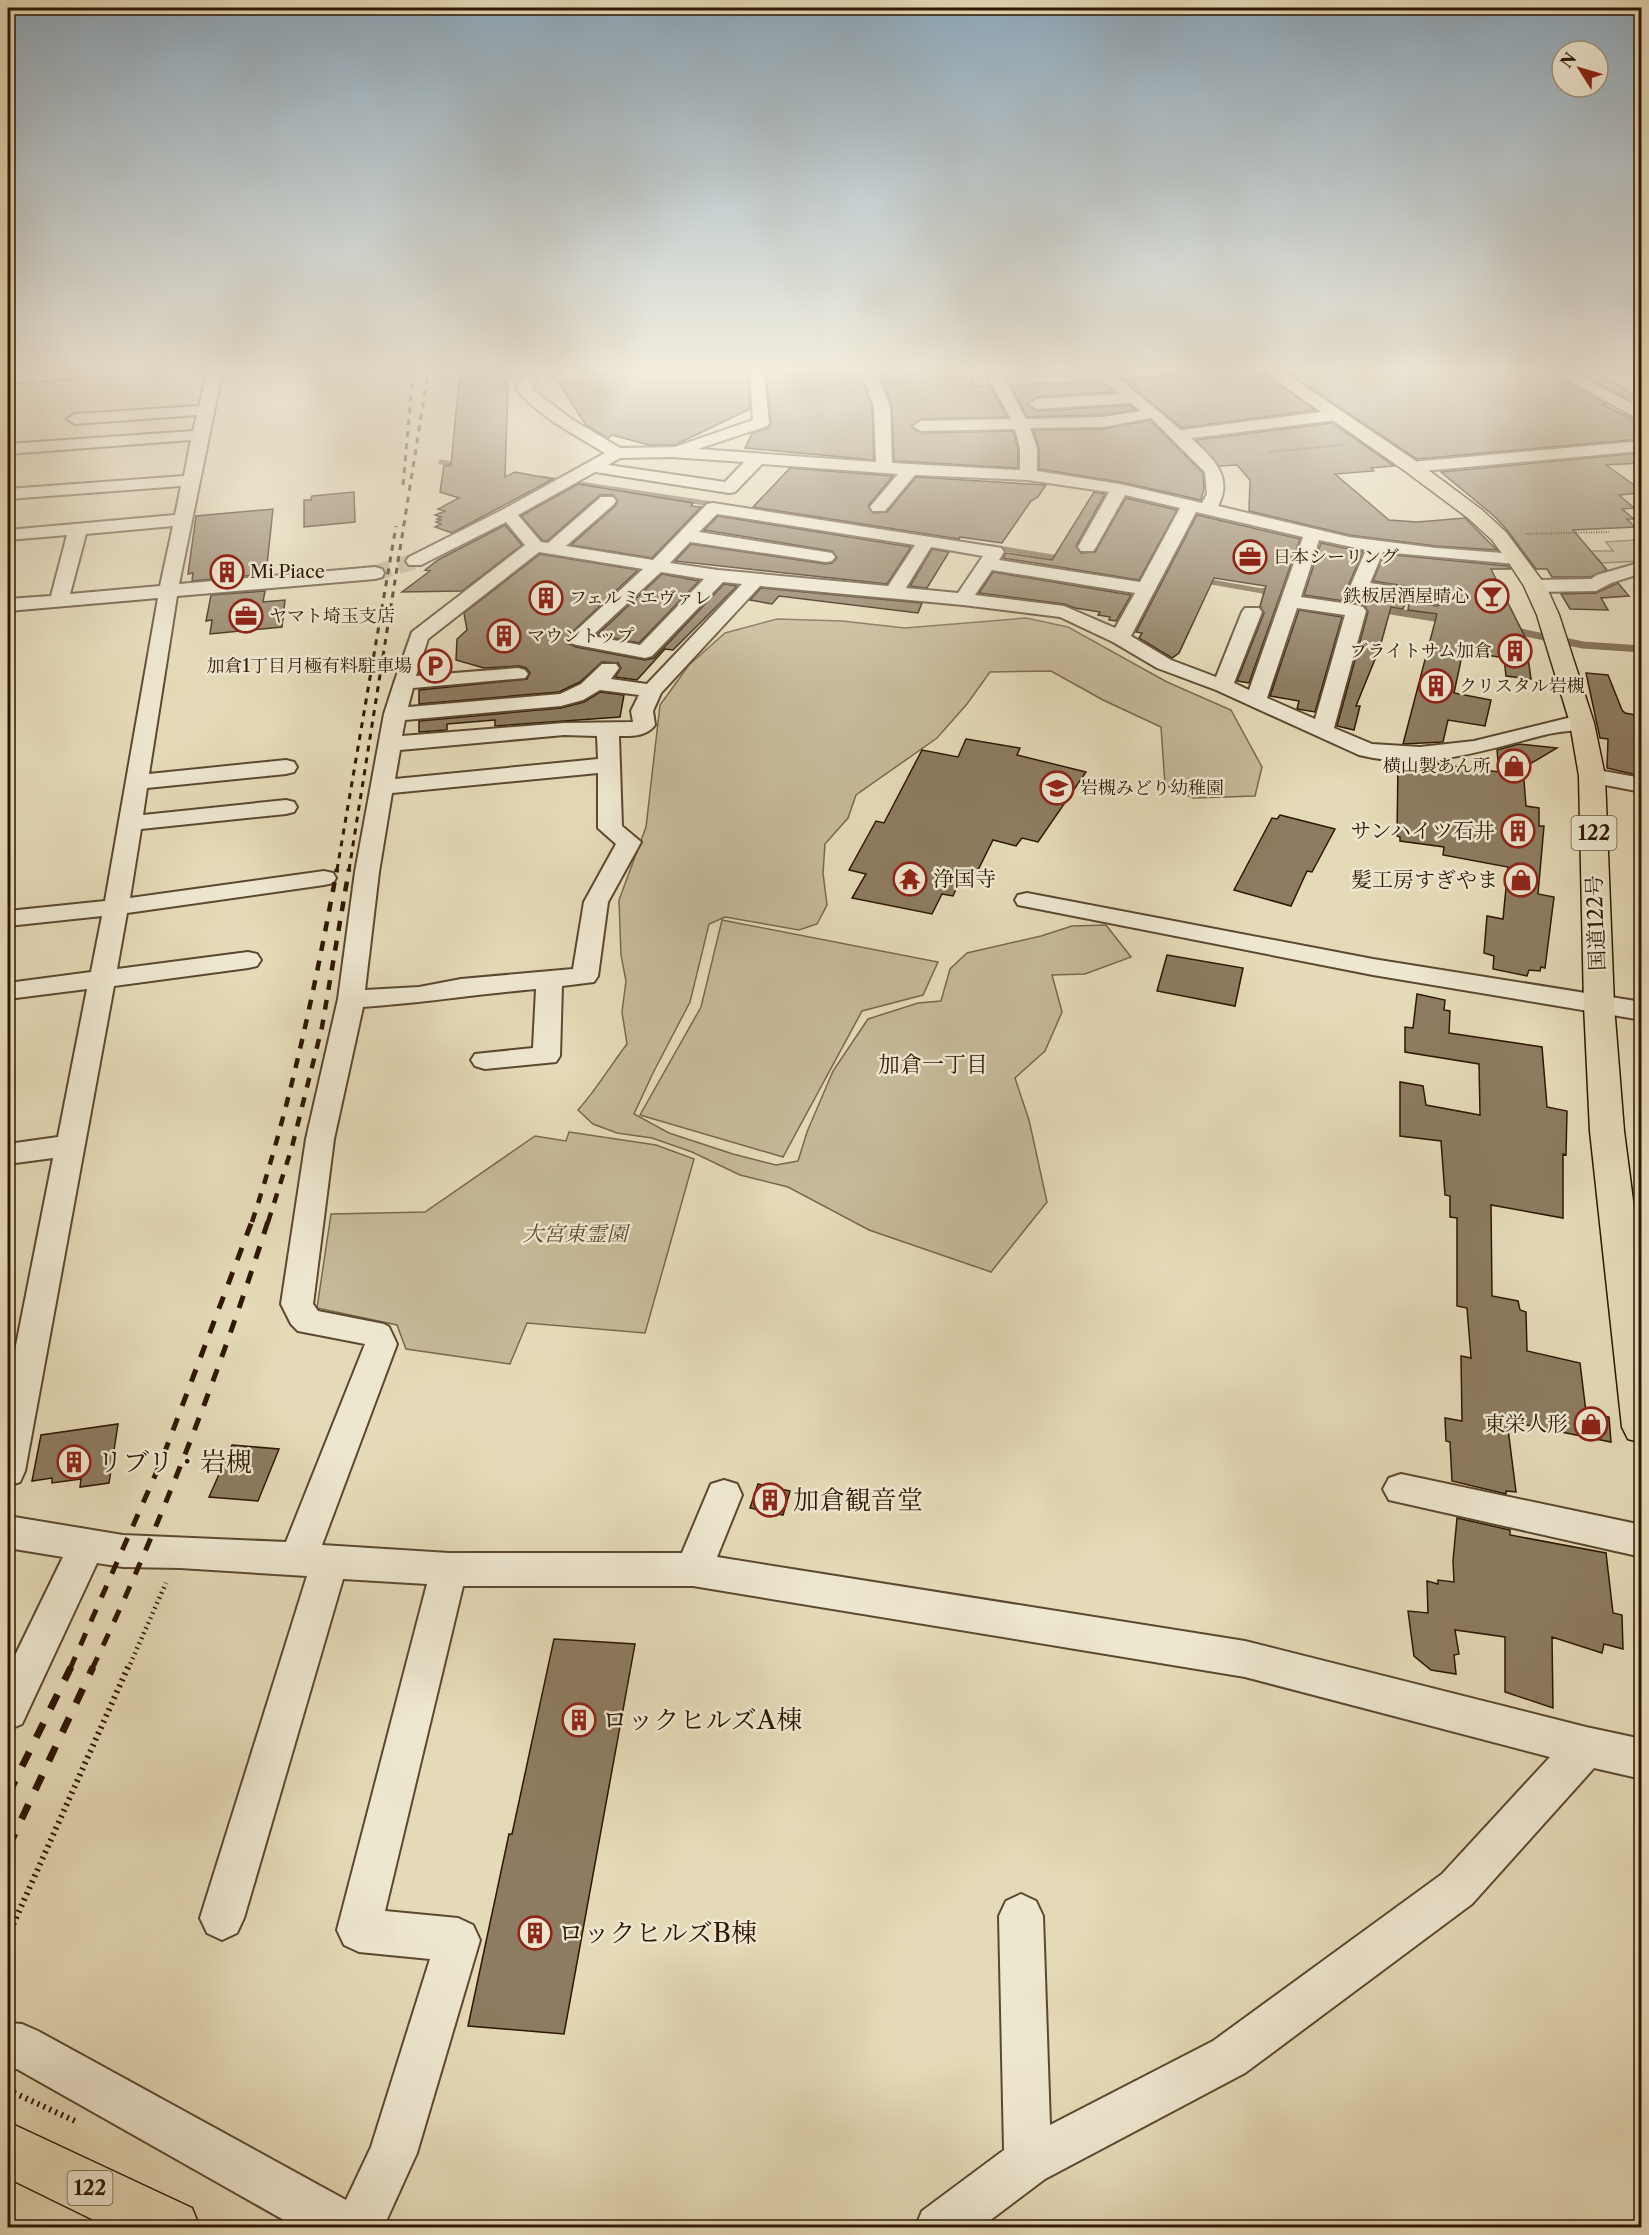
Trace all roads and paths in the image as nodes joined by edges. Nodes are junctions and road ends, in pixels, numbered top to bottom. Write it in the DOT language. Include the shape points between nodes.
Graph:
graph roads {
  1 [pos="574,477"];
  2 [pos="659,477"];
  3 [pos="739,477"];
  4 [pos="905,477"];
  5 [pos="1080,477"];
  6 [pos="1131,477"];
  7 [pos="1211,477"];
  8 [pos="1426,477"];
  9 [pos="191,480"];
  10 [pos="1120,489"];
  11 [pos="8,494"];
  12 [pos="608,501"];
  13 [pos="1204,503"];
  14 [pos="879,507"];
  15 [pos="508,514"];
  16 [pos="183,520"];
  17 [pos="846,528"];
  18 [pos="78,529"];
  19 [pos="1609,532"];
  20 [pos="8,535"];
  21 [pos="1312,535"];
  22 [pos="1498,535"];
  23 [pos="687,536"];
  24 [pos="926,542"];
  25 [pos="544,547"];
  26 [pos="1087,547"];
  27 [pos="1376,547"];
  28 [pos="826,557"];
  29 [pos="1516,559"];
  30 [pos="415,561"];
  31 [pos="989,564"];
  32 [pos="657,565"];
  33 [pos="1641,567"];
  34 [pos="375,573"];
  35 [pos="718,576"];
  36 [pos="756,579"];
  37 [pos="1641,581"];
  38 [pos="808,583"];
  39 [pos="1596,585"];
  40 [pos="1535,586"];
  41 [pos="1146,589"];
  42 [pos="169,590"];
  43 [pos="893,593"];
  44 [pos="1436,598"];
  45 [pos="963,599"];
  46 [pos="59,600"];
  47 [pos="1290,601"];
  48 [pos="8,605"];
  49 [pos="1252,612"];
  50 [pos="1120,638"];
  51 [pos="635,651"];
  52 [pos="683,659"];
  53 [pos="518,674"];
  54 [pos="404,683"];
  55 [pos="597,683"];
  56 [pos="1223,686"];
  57 [pos="652,691"];
  58 [pos="1256,701"];
  59 [pos="395,714"];
  60 [pos="1582,723"];
  61 [pos="608,729"];
  62 [pos="1323,730"];
  63 [pos="390,744"];
  64 [pos="609,765"];
  65 [pos="286,767"];
  66 [pos="1592,776"];
  67 [pos="137,782"];
  68 [pos="1641,785"];
  69 [pos="382,787"];
  70 [pos="286,807"];
  71 [pos="130,823"];
  72 [pos="324,878"];
  73 [pos="1027,900"];
  74 [pos="116,907"];
  75 [pos="8,918"];
  76 [pos="248,960"];
  77 [pos="102,979"];
  78 [pos="549,979"];
  79 [pos="8,992"];
  80 [pos="351,999"];
  81 [pos="1599,1005"];
  82 [pos="1641,1011"];
  83 [pos="485,1060"];
  84 [pos="70,1145"];
  85 [pos="8,1154"];
  86 [pos="1633,1294"];
  87 [pos="1641,1427"];
  88 [pos="8,1471"];
  89 [pos="1401,1489"];
  90 [pos="724,1495"];
  91 [pos="8,1532"];
  92 [pos="1641,1541"];
  93 [pos="87,1545"];
  94 [pos="180,1552"];
  95 [pos="314,1560"];
  96 [pos="449,1569"];
  97 [pos="693,1570"];
  98 [pos="8,1711"];
  99 [pos="1586,1747"];
  100 [pos="1641,1759"];
  101 [pos="1021,1916"];
  102 [pos="222,1918"];
  103 [pos="8,1936"];
  104 [pos="8,2046"];
  105 [pos="8,2090"];
  106 [pos="83,2125"];
  107 [pos="8,2149"];
  108 [pos="1028,2162"];
  109 [pos="172,2228"];
  110 [pos="347,2228"];
  111 [pos="358,2228"];
  112 [pos="939,2228"];
  1 -- 15 [label="street"];
  2 -- 3 [label="street" via="729,488"];
  4 -- 14 [label="street"];
  5 -- 10 [label="street"];
  6 -- 13 [label="street"];
  7 -- 13 [label="street"];
  8 -- 22 [label="highway, 国道122号 / 122"];
  9 -- 11 [label="street"];
  9 -- 16 [label="street"];
  10 -- 13 [label="street"];
  10 -- 26 [label="street"];
  12 -- 25 [label="street"];
  13 -- 21 [label="street"];
  13 -- 41 [label="street"];
  15 -- 25 [label="street"];
  15 -- 30 [label="street"];
  16 -- 18 [label="street"];
  16 -- 42 [label="street"];
  17 -- 23 [label="street" via="713,508"];
  17 -- 24 [label="street"];
  17 -- 28 [label="street"];
  18 -- 20 [label="street"];
  18 -- 46 [label="street"];
  19 -- 22 [label="path"];
  21 -- 27 [label="street"];
  21 -- 47 [label="street"];
  22 -- 29 [label="highway, 国道122号 / 122"];
  23 -- 28 [label="street"];
  23 -- 32 [label="street"];
  24 -- 31 [label="street" via="995,552"];
  24 -- 43 [label="street"];
  25 -- 32 [label="street"];
  25 -- 54 [label="street" via="419,636"];
  27 -- 29 [label="street"];
  27 -- 44 [label="street" via="1359,587"];
  28 -- 38 [label="street"];
  29 -- 40 [label="highway, 国道122号 / 122"];
  31 -- 41 [label="street"];
  31 -- 45 [label="street"];
  32 -- 35 [label="street"];
  32 -- 51 [label="street" via="577,639"];
  33 -- 39 [label="street"];
  34 -- 42 [label="street"];
  35 -- 36 [label="street"];
  35 -- 51 [label="street"];
  36 -- 38 [label="street"];
  36 -- 52 [label="street"];
  37 -- 39 [label="street"];
  38 -- 43 [label="street"];
  39 -- 40 [label="street"];
  40 -- 60 [label="highway, 国道122号 / 122"];
  41 -- 50 [label="street"];
  42 -- 46 [label="street"];
  42 -- 67 [label="street"];
  43 -- 45 [label="street"];
  45 -- 50 [label="street" via="1064,612"];
  46 -- 48 [label="street"];
  47 -- 58 [label="street"];
  47 -- 62 [label="street" via="1356,611"];
  49 -- 56 [label="street"];
  50 -- 56 [label="street" via="1164,664"];
  51 -- 52 [label="street"];
  51 -- 55 [label="street"];
  52 -- 57 [label="street"];
  53 -- 54 [label="street"];
  54 -- 59 [label="street"];
  55 -- 57 [label="street"];
  55 -- 59 [label="street" via="579,696 561,700"];
  56 -- 58 [label="street"];
  57 -- 61 [label="street" via="642,711 644,725 635,730"];
  58 -- 62 [label="street"];
  59 -- 63 [label="street"];
  60 -- 62 [label="street" via="1560,723 1472,748 1389,754 1367,750"];
  60 -- 66 [label="highway, 国道122号 / 122"];
  61 -- 63 [label="street" via="564,729"];
  61 -- 64 [label="street"];
  63 -- 69 [label="street"];
  64 -- 69 [label="street"];
  64 -- 78 [label="street" via="610,828 629,842 596,902 585,976"];
  65 -- 67 [label="street"];
  66 -- 68 [label="street"];
  66 -- 81 [label="highway, 国道122号 / 122"];
  67 -- 71 [label="street"];
  69 -- 80 [label="street"];
  70 -- 71 [label="street"];
  71 -- 74 [label="street"];
  72 -- 74 [label="street"];
  73 -- 81 [label="street" via="1373,967"];
  74 -- 75 [label="street"];
  74 -- 77 [label="street"];
  76 -- 77 [label="street"];
  77 -- 79 [label="street"];
  77 -- 84 [label="street"];
  78 -- 80 [label="street"];
  78 -- 83 [label="street" via="546,1056"];
  80 -- 95 [label="street" via="320,1139 297,1304 309,1322 374,1333 381,1344"];
  81 -- 82 [label="street"];
  81 -- 86 [label="highway, 国道122号 / 122" via="1607,1131"];
  84 -- 85 [label="street"];
  84 -- 88 [label="street"];
  86 -- 87 [label="highway, 国道122号 / 122"];
  89 -- 92 [label="street"];
  90 -- 97 [label="street"];
  91 -- 93 [label="street"];
  93 -- 94 [label="street" via="123,1551"];
  93 -- 98 [label="street"];
  94 -- 95 [label="street"];
  94 -- 103 [label="path"];
  95 -- 96 [label="street"];
  95 -- 102 [label="street"];
  96 -- 97 [label="street"];
  96 -- 111 [label="street" via="359,1930 458,1940 393,2153"];
  97 -- 99 [label="street" via="1245,1659"];
  99 -- 100 [label="street"];
  99 -- 108 [label="street" via="1448,1896 1229,2057"];
  101 -- 108 [label="street"];
  104 -- 110 [label="street" via="22,2047"];
  105 -- 106 [label="path"];
  107 -- 109 [label="highway, 122"];
  108 -- 112 [label="street"];
}
